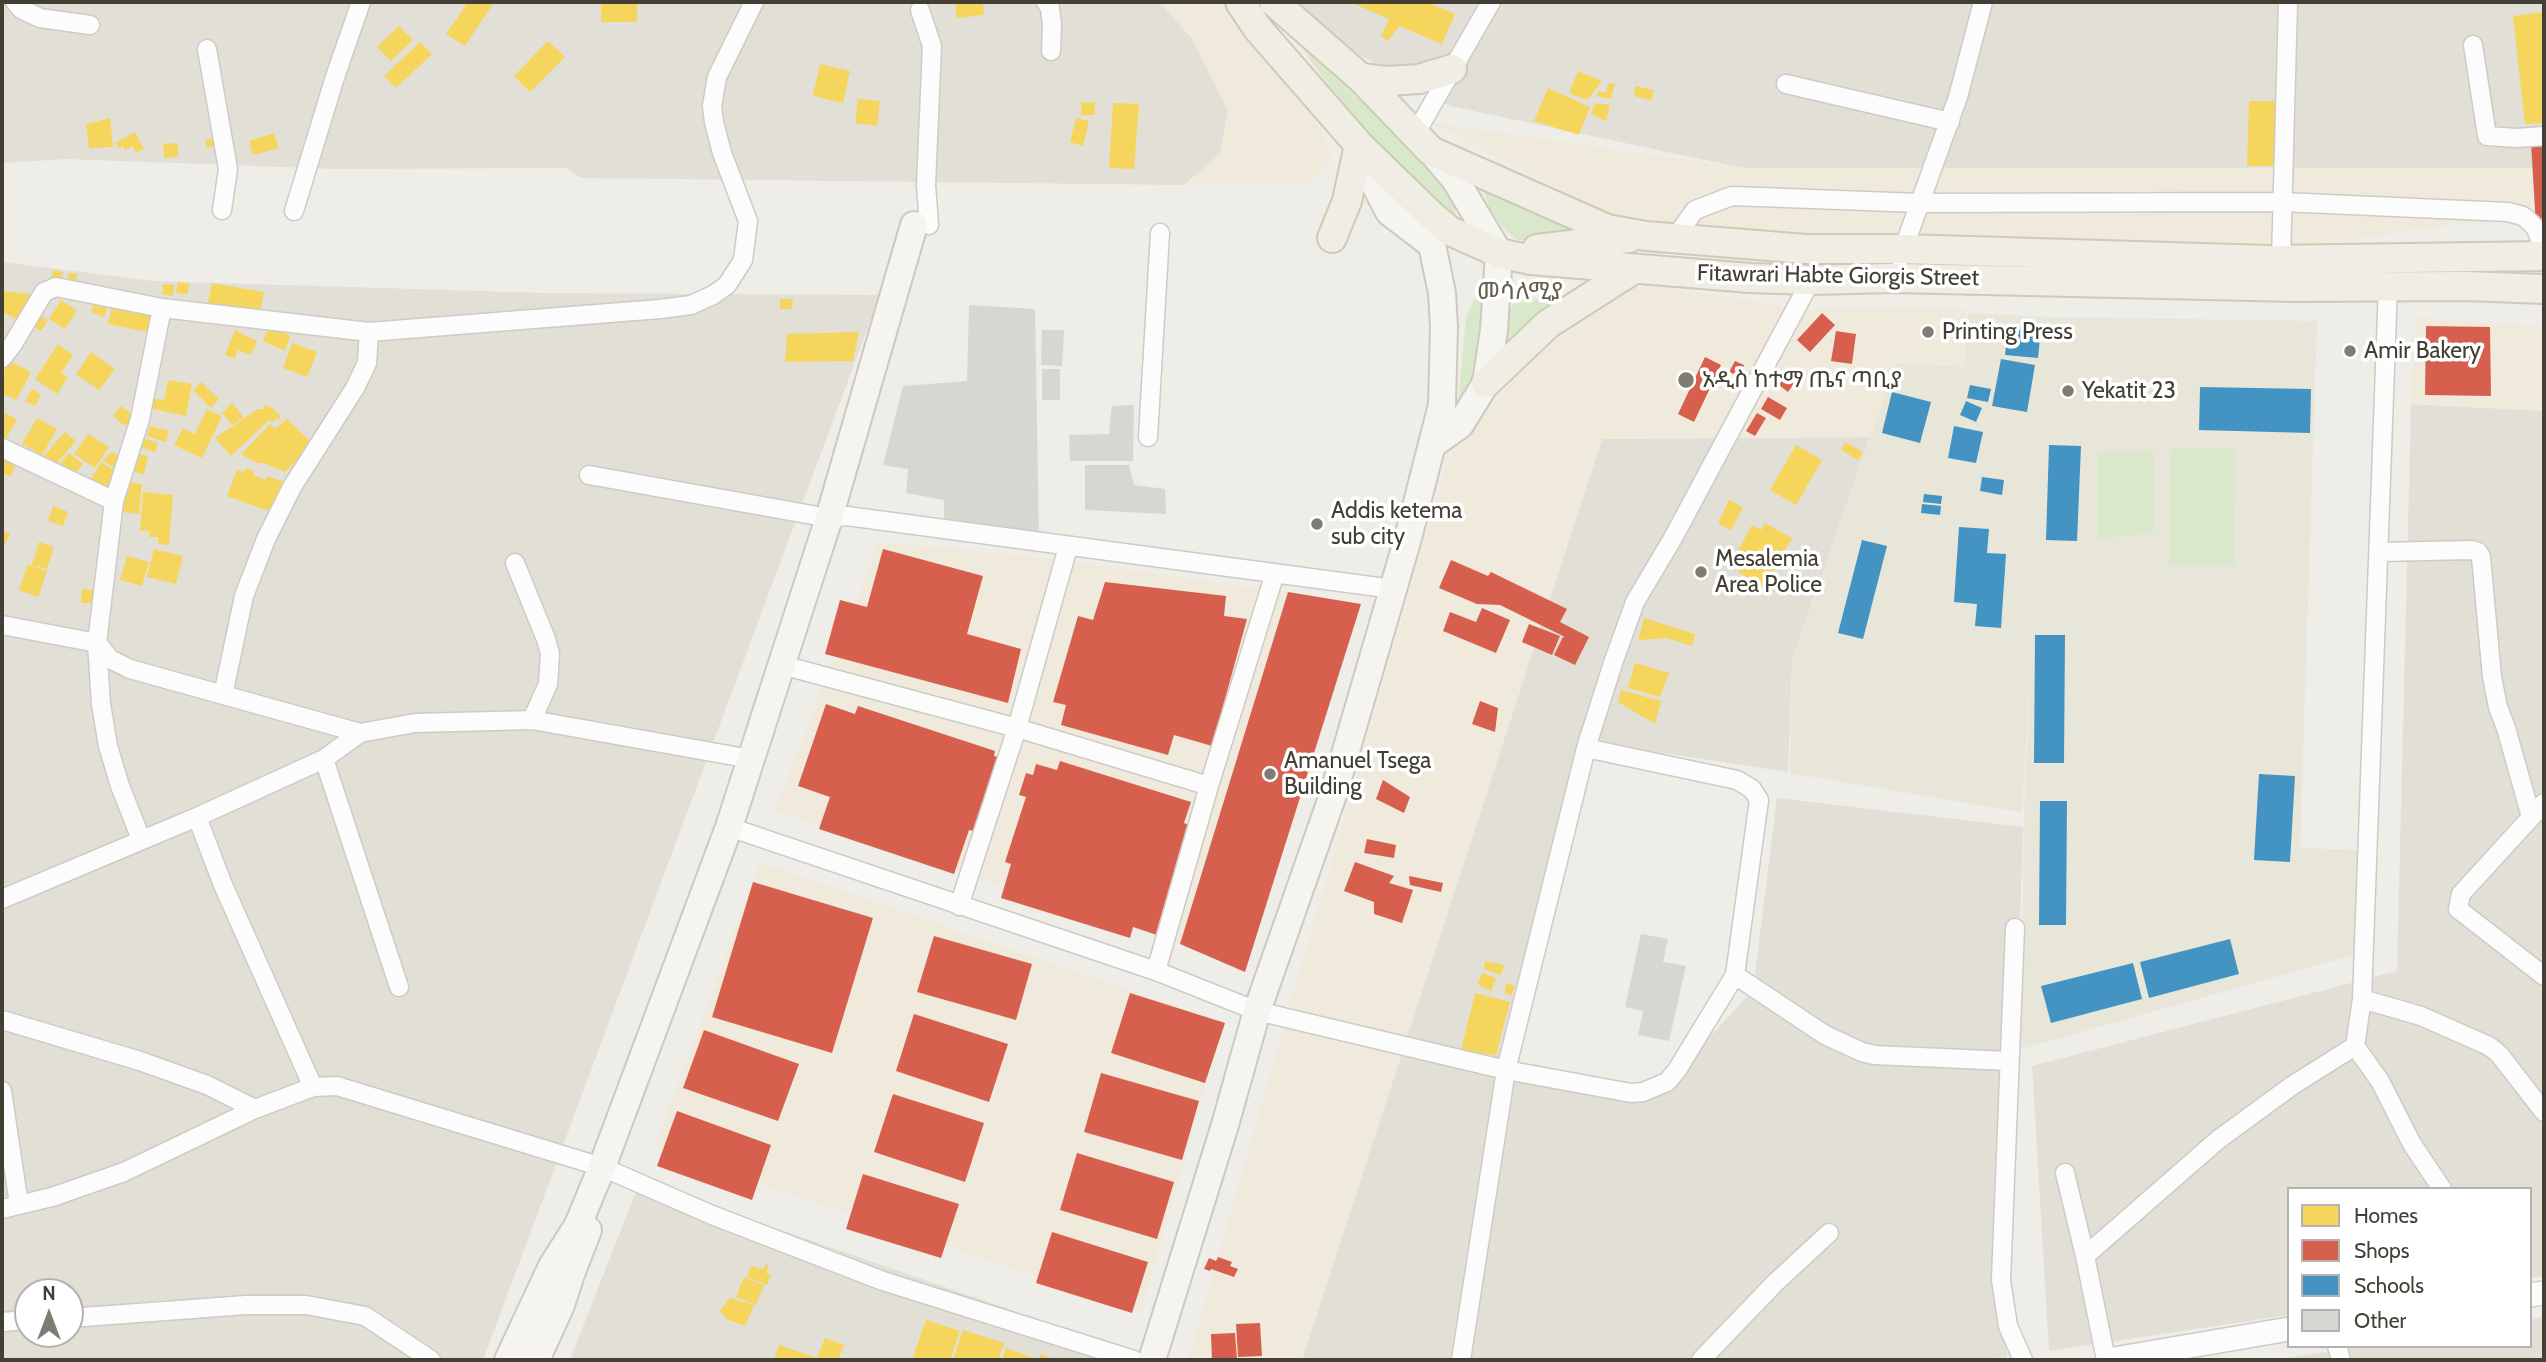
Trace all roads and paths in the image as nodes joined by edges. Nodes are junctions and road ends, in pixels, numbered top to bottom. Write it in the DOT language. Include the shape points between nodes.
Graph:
graph roads {
  1 [pos="15,2"];
  2 [pos="361,2"];
  3 [pos="754,2"];
  4 [pos="1046,2"];
  5 [pos="1240,2"];
  6 [pos="1274,2"];
  7 [pos="1491,2"];
  8 [pos="1983,2"];
  9 [pos="2269,2"];
  10 [pos="2288,3"];
  11 [pos="920,10"];
  12 [pos="90,25"];
  13 [pos="2473,44"];
  14 [pos="207,49"];
  15 [pos="1051,51"];
  16 [pos="1452,69"];
  17 [pos="1361,78"];
  18 [pos="1786,84"];
  19 [pos="1950,122"];
  20 [pos="2544,136"];
  21 [pos="1423,143"];
  22 [pos="1363,149"];
  23 [pos="2282,202"];
  24 [pos="1920,203"];
  25 [pos="222,210"];
  26 [pos="294,211"];
  27 [pos="922,225"];
  28 [pos="1160,233"];
  29 [pos="1332,238"];
  30 [pos="1660,238"];
  31 [pos="1903,250"];
  32 [pos="2544,250"];
  33 [pos="1499,253"];
  34 [pos="2544,256"];
  35 [pos="2281,260"];
  36 [pos="1633,269"];
  37 [pos="1893,278"];
  38 [pos="1811,280"];
  39 [pos="2388,285"];
  40 [pos="2544,289"];
  41 [pos="162,308"];
  42 [pos="369,332"];
  43 [pos="2,358"];
  44 [pos="1486,383"];
  45 [pos="1148,437"];
  46 [pos="1432,444"];
  47 [pos="2,448"];
  48 [pos="589,475"];
  49 [pos="114,501"];
  50 [pos="838,517"];
  51 [pos="1068,547"];
  52 [pos="2379,552"];
  53 [pos="515,563"];
  54 [pos="1275,573"];
  55 [pos="1393,589"];
  56 [pos="2,625"];
  57 [pos="97,643"];
  58 [pos="789,666"];
  59 [pos="223,695"];
  60 [pos="532,720"];
  61 [pos="1017,728"];
  62 [pos="359,733"];
  63 [pos="1586,748"];
  64 [pos="324,759"];
  65 [pos="751,759"];
  66 [pos="1209,786"];
  67 [pos="2544,803"];
  68 [pos="197,817"];
  69 [pos="2531,817"];
  70 [pos="735,829"];
  71 [pos="141,839"];
  72 [pos="2,899"];
  73 [pos="959,906"];
  74 [pos="2015,928"];
  75 [pos="1156,971"];
  76 [pos="1735,975"];
  77 [pos="2544,975"];
  78 [pos="399,987"];
  79 [pos="2362,999"];
  80 [pos="1257,1011"];
  81 [pos="2,1020"];
  82 [pos="2355,1046"];
  83 [pos="2009,1060"];
  84 [pos="1506,1070"];
  85 [pos="313,1087"];
  86 [pos="2,1091"];
  87 [pos="255,1110"];
  88 [pos="2544,1112"];
  89 [pos="606,1169"];
  90 [pos="2065,1173"];
  91 [pos="2441,1187"];
  92 [pos="10,1207"];
  93 [pos="578,1225"];
  94 [pos="1829,1233"];
  95 [pos="2085,1256"];
  96 [pos="571,1274"];
  97 [pos="84,1317"];
  98 [pos="2287,1329"];
  99 [pos="431,1360"];
  100 [pos="508,1360"];
  101 [pos="536,1360"];
  102 [pos="1134,1360"];
  103 [pos="1152,1360"];
  104 [pos="1461,1360"];
  105 [pos="1701,1360"];
  106 [pos="2023,1360"];
  107 [pos="2107,1360"];
  1 -- 12 [label="street" via="40,18"];
  2 -- 26 [label="street"];
  3 -- 42 [label="street" via="717,77 712,106 722,153 748,221 743,260 727,285 691,305"];
  4 -- 15 [label="street" via="1052,25"];
  5 -- 22 [label="main road, Fitawrari Habte Giorgis Street" via="1258,29"];
  6 -- 17 [label="main road"];
  7 -- 16 [label="street"];
  8 -- 19 [label="street"];
  9 -- 10 [label="street"];
  10 -- 23 [label="street"];
  11 -- 27 [label="street" via="932,46"];
  13 -- 20 [label="street" via="2487,136"];
  14 -- 25 [label="street" via="228,169"];
  16 -- 17 [label="main road" via="1419,79"];
  16 -- 21 [label="street"];
  17 -- 21 [label="main road"];
  18 -- 19 [label="street"];
  19 -- 24 [label="street"];
  21 -- 30 [label="main road" via="1607,229"];
  21 -- 33 [label="main road" via="1456,181"];
  22 -- 29 [label="main road"];
  22 -- 33 [label="main road, Fitawrari Habte Giorgis Street" via="1450,231"];
  22 -- 46 [label="main road" via="1389,212 1432,245 1444,327 1442,405"];
  23 -- 24 [label="street"];
  23 -- 32 [label="street" via="2508,212 2523,216 2536,229"];
  23 -- 35 [label="street"];
  24 -- 30 [label="street" via="1732,197 1695,211"];
  24 -- 31 [label="street"];
  27 -- 50 [label="main road"];
  28 -- 45 [label="street"];
  30 -- 31 [label="main road" via="1806,250"];
  30 -- 33 [label="main road"];
  31 -- 35 [label="main road"];
  31 -- 37 [label="street"];
  33 -- 36 [label="main road, Fitawrari Habte Giorgis Street"];
  33 -- 44 [label="main road"];
  34 -- 35 [label="main road"];
  36 -- 38 [label="main road, Fitawrari Habte Giorgis Street"];
  36 -- 44 [label="main road" via="1548,324"];
  37 -- 38 [label="main road, Fitawrari Habte Giorgis Street"];
  37 -- 39 [label="main road, Fitawrari Habte Giorgis Street"];
  38 -- 63 [label="street" via="1635,602"];
  39 -- 40 [label="main road, Fitawrari Habte Giorgis Street"];
  39 -- 52 [label="street"];
  41 -- 42 [label="street"];
  41 -- 43 [label="street" via="50,289"];
  41 -- 49 [label="street" via="140,419"];
  42 -- 59 [label="street" via="367,363 355,388 292,487 263,546 244,596"];
  44 -- 46 [label="main road" via="1460,425"];
  46 -- 55 [label="main road"];
  47 -- 49 [label="street"];
  48 -- 50 [label="street"];
  49 -- 57 [label="street"];
  50 -- 51 [label="street"];
  50 -- 58 [label="main road"];
  51 -- 54 [label="street"];
  51 -- 61 [label="street"];
  52 -- 69 [label="street" via="2471,550 2481,557 2492,677"];
  52 -- 79 [label="street"];
  53 -- 60 [label="street" via="550,654 548,684"];
  54 -- 55 [label="street"];
  54 -- 66 [label="street"];
  55 -- 80 [label="main road" via="1334,792"];
  56 -- 57 [label="street"];
  57 -- 59 [label="street" via="110,659 130,669"];
  57 -- 71 [label="street" via="108,746"];
  58 -- 61 [label="street"];
  58 -- 65 [label="main road"];
  58 -- 70 [label="main road"];
  59 -- 62 [label="street"];
  60 -- 62 [label="street" via="415,723"];
  60 -- 65 [label="street"];
  61 -- 66 [label="street"];
  61 -- 73 [label="street"];
  62 -- 64 [label="street"];
  63 -- 76 [label="street" via="1737,780 1752,789 1759,800"];
  63 -- 84 [label="street"];
  64 -- 68 [label="street"];
  64 -- 78 [label="street"];
  65 -- 70 [label="main road"];
  66 -- 75 [label="street"];
  67 -- 69 [label="street"];
  68 -- 71 [label="street"];
  68 -- 85 [label="street"];
  69 -- 77 [label="street" via="2460,894 2458,909"];
  70 -- 73 [label="street"];
  70 -- 89 [label="main road"];
  71 -- 72 [label="street"];
  73 -- 75 [label="street"];
  74 -- 83 [label="street"];
  75 -- 80 [label="street"];
  76 -- 83 [label="street" via="1825,1035 1862,1052"];
  76 -- 84 [label="street" via="1677,1070 1654,1089 1632,1093"];
  79 -- 82 [label="street"];
  79 -- 88 [label="street" via="2421,1016 2489,1046"];
  80 -- 84 [label="street"];
  80 -- 103 [label="main road"];
  81 -- 87 [label="street" via="140,1060 207,1085"];
  82 -- 91 [label="street"];
  82 -- 95 [label="street" via="2219,1139"];
  83 -- 106 [label="street" via="2001,1280 2008,1326"];
  84 -- 104 [label="street"];
  85 -- 87 [label="street"];
  85 -- 89 [label="street" via="337,1086 368,1094"];
  86 -- 92 [label="street"];
  87 -- 92 [label="street" via="124,1172"];
  89 -- 93 [label="main road"];
  89 -- 96 [label="main road"];
  89 -- 102 [label="street" via="883,1281"];
  90 -- 95 [label="street"];
  93 -- 96 [label="main road"];
  93 -- 100 [label="main road" via="552,1265"];
  94 -- 105 [label="street"];
  95 -- 107 [label="street"];
  96 -- 101 [label="main road"];
  97 -- 99 [label="street" via="306,1304 365,1316"];
  98 -- 107 [label="street"];
}
